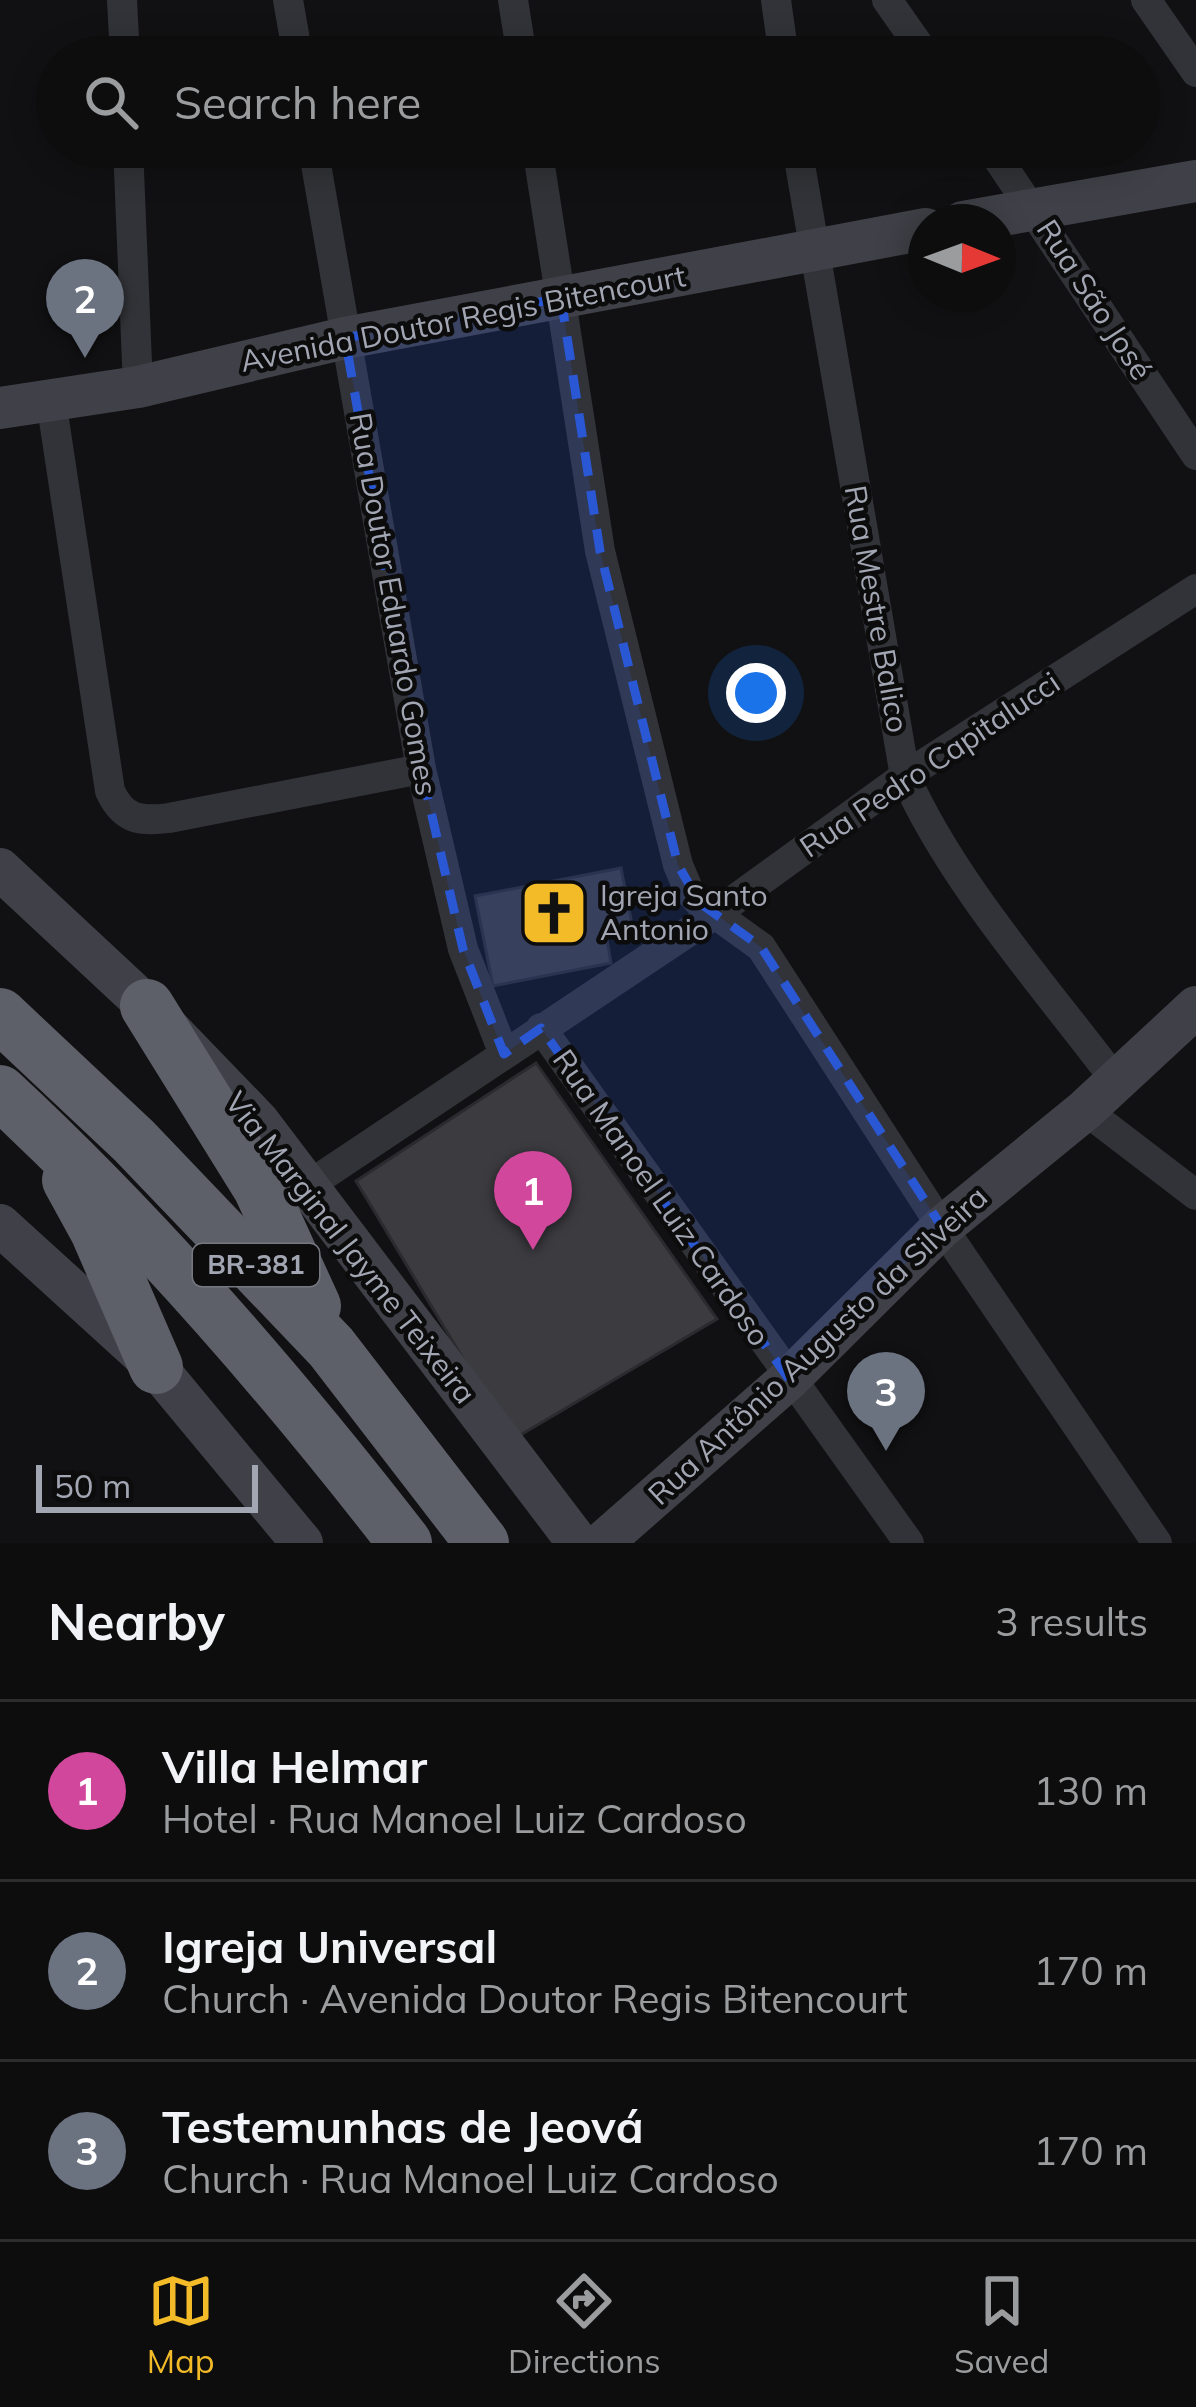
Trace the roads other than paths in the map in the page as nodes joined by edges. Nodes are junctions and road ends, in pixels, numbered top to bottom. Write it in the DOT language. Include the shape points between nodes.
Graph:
graph roads {
  1 [pos="122,0"];
  2 [pos="288,0"];
  3 [pos="513,0"];
  4 [pos="776,0"];
  5 [pos="887,0"];
  6 [pos="1147,0"];
  7 [pos="123,36"];
  8 [pos="294,36"];
  9 [pos="519,36"];
  10 [pos="781,36"];
  11 [pos="912,36"];
  12 [pos="1196,72"];
  13 [pos="129,168"];
  14 [pos="317,168"];
  15 [pos="540,168"];
  16 [pos="800,168"];
  17 [pos="1005,168"];
  18 [pos="1196,182"];
  19 [pos="1033,208"];
  20 [pos="1016,211"];
  21 [pos="908,234"];
  22 [pos="813,252"];
  23 [pos="561,298"];
  24 [pos="345,338"];
  25 [pos="138,387"];
  26 [pos="51,400"];
  27 [pos="0,408"];
  28 [pos="1196,455"];
  29 [pos="1196,590"];
  30 [pos="422,770"];
  31 [pos="905,776"];
  32 [pos="0,869"];
  33 [pos="716,914"];
  34 [pos="147,1006"];
  35 [pos="1196,1007"];
  36 [pos="0,1015"];
  37 [pos="541,1028"];
  38 [pos="504,1054"];
  39 [pos="1116,1081"];
  40 [pos="0,1092"];
  41 [pos="1085,1110"];
  42 [pos="42,1131"];
  43 [pos="309,1186"];
  44 [pos="1196,1195"];
  45 [pos="0,1226"];
  46 [pos="942,1227"];
  47 [pos="332,1347"];
  48 [pos="156,1367"];
  49 [pos="789,1379"];
  50 [pos="302,1543"];
  51 [pos="405,1543"];
  52 [pos="482,1543"];
  53 [pos="578,1543"];
  54 [pos="602,1543"];
  55 [pos="909,1543"];
  56 [pos="1157,1543"];
  1 -- 7 [label="street"];
  2 -- 8 [label="street"];
  3 -- 9 [label="street"];
  4 -- 10 [label="street"];
  5 -- 11 [label="street"];
  6 -- 12 [label="street"];
  13 -- 25 [label="street"];
  14 -- 24 [label="street, Rua Doutor Eduardo Gomes"];
  15 -- 23 [label="street"];
  16 -- 22 [label="street, Rua Mestre Balico"];
  17 -- 19 [label="street, Rua São José"];
  18 -- 19 [label="street"];
  19 -- 20 [label="street"];
  19 -- 28 [label="street, Rua São José"];
  21 -- 22 [label="street, Avenida Doutor Regis Bitencourt"];
  22 -- 23 [label="street, Avenida Doutor Regis Bitencourt"];
  22 -- 31 [label="street, Rua Mestre Balico"];
  23 -- 24 [label="street, Avenida Doutor Regis Bitencourt"];
  23 -- 33 [label="street" via="600,551 678,865 689,891"];
  24 -- 25 [label="street, Avenida Doutor Regis Bitencourt"];
  24 -- 30 [label="street, Rua Doutor Eduardo Gomes"];
  25 -- 26 [label="street, Avenida Doutor Regis Bitencourt"];
  26 -- 27 [label="street, Avenida Doutor Regis Bitencourt"];
  26 -- 30 [label="street" via="118,809 131,818 169,818"];
  29 -- 31 [label="street, Rua Pedro Capitalucci"];
  30 -- 38 [label="street, Rua Doutor Eduardo Gomes" via="463,949"];
  31 -- 33 [label="street, Rua Pedro Capitalucci"];
  31 -- 39 [label="street, Rua Mestre Balico" via="949,857"];
  32 -- 34 [label="street, Via Marginal Jayme Teixeira"];
  33 -- 37 [label="street, Rua Pedro Capitalucci"];
  33 -- 46 [label="street" via="761,947"];
  34 -- 43 [label="street, Via Marginal Jayme Teixeira" via="259,1121"];
  34 -- 47 [label="highway" via="260,1188"];
  35 -- 39 [label="street, Rua Antônio Augusto da Silveira"];
  36 -- 47 [label="highway, BR-381"];
  37 -- 38 [label="street, Rua Pedro Capitalucci"];
  37 -- 49 [label="street, Rua Manoel Luiz Cardoso"];
  38 -- 43 [label="street, Rua Pedro Capitalucci"];
  39 -- 41 [label="street, Rua Antônio Augusto da Silveira"];
  40 -- 42 [label="highway, BR-381"];
  41 -- 44 [label="street"];
  41 -- 46 [label="street, Rua Antônio Augusto da Silveira"];
  42 -- 48 [label="highway" via="97,1231"];
  42 -- 51 [label="highway, BR-381" via="263,1366"];
  43 -- 53 [label="street, Via Marginal Jayme Teixeira"];
  45 -- 48 [label="street"];
  46 -- 49 [label="street, Rua Antônio Augusto da Silveira"];
  46 -- 56 [label="street"];
  47 -- 52 [label="highway, BR-381"];
  48 -- 50 [label="street"];
  49 -- 54 [label="street, Rua Antônio Augusto da Silveira"];
  49 -- 55 [label="street, Rua Manoel Luiz Cardoso"];
}
